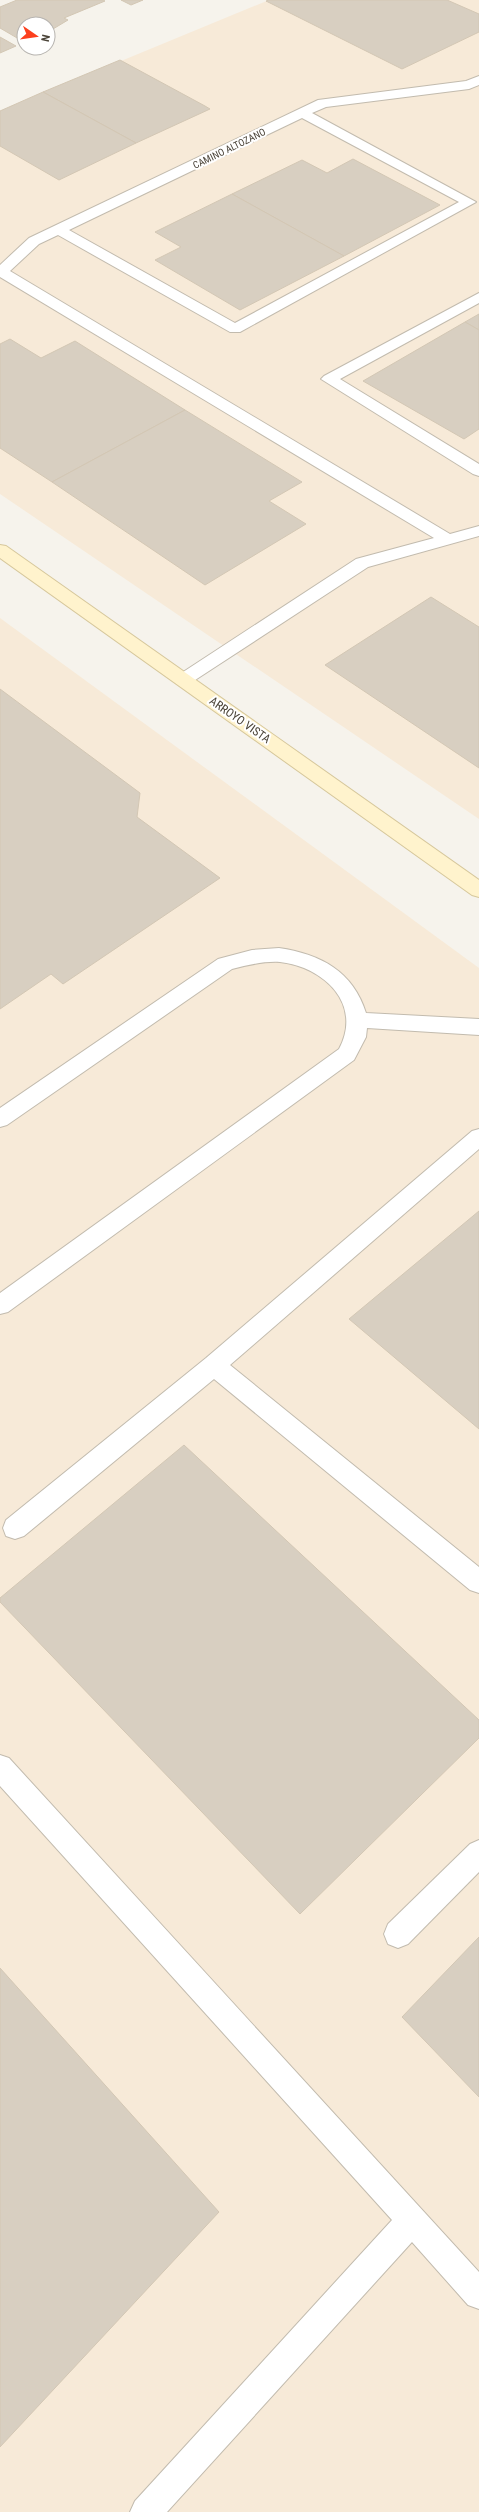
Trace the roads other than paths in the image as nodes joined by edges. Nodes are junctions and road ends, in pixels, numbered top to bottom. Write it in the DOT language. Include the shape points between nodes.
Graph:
graph roads {
  1 [pos="479,80"];
  2 [pos="302,113"];
  3 [pos="59,230"];
  4 [pos="0,272"];
  5 [pos="479,297"];
  6 [pos="479,471"];
  7 [pos="479,531"];
  8 [pos="447,539"];
  9 [pos="0,550"];
  10 [pos="183,680"];
  11 [pos="479,890"];
  12 [pos="356,1020"];
  13 [pos="479,1027"];
  14 [pos="0,1119"];
  15 [pos="479,1137"];
  16 [pos="0,1305"];
  17 [pos="214,1365"];
  18 [pos="15,1528"];
  19 [pos="479,1582"];
  20 [pos="0,1766"];
  21 [pos="479,1853"];
  22 [pos="398,1934"];
  23 [pos="412,2220"];
  24 [pos="479,2294"];
  25 [pos="146,2512"];
  1 -- 2 [label="lane, CAMINO ALTOZANO" via="469,85 323,103"];
  2 -- 3 [label="lane, CAMINO ALTOZANO"];
  2 -- 3 [label="lane" via="469,202 235,329"];
  3 -- 4 [label="lane, CAMINO ALTOZANO" via="34,241"];
  4 -- 8 [label="lane"];
  5 -- 6 [label="lane" via="329,379"];
  7 -- 8 [label="lane"];
  8 -- 10 [label="lane" via="362,563"];
  9 -- 10 [label="main road, ARROYO VISTA"];
  10 -- 11 [label="main road, ARROYO VISTA"];
  12 -- 13 [label="lane"];
  12 -- 14 [label="lane" via="357,1010 347,990 330,973 306,960 279,955 251,956 225,964"];
  12 -- 16 [label="lane" via="357,1033 347,1054"];
  15 -- 17 [label="lane"];
  17 -- 18 [label="lane"];
  17 -- 19 [label="lane"];
  20 -- 23 [label="lane"];
  21 -- 22 [label="lane"];
  23 -- 24 [label="lane"];
  23 -- 25 [label="lane"];
}
